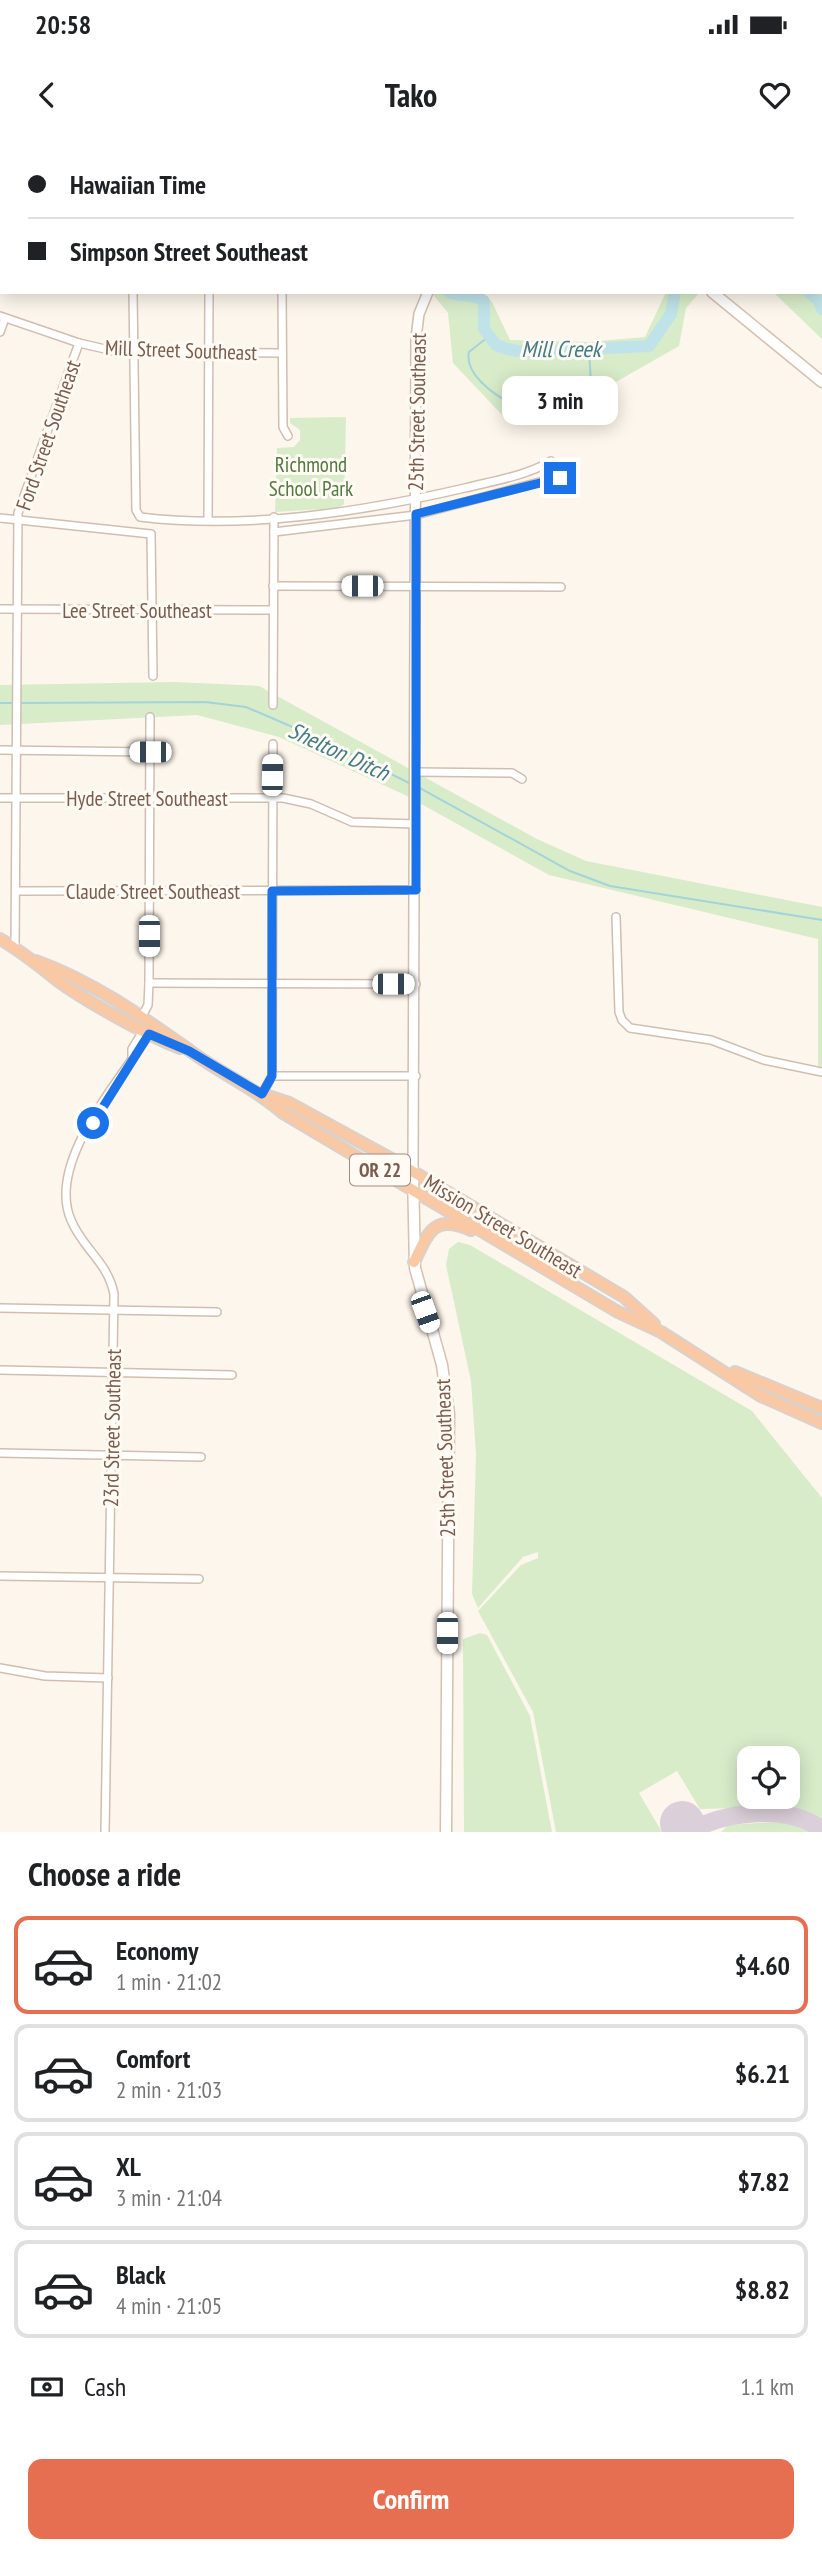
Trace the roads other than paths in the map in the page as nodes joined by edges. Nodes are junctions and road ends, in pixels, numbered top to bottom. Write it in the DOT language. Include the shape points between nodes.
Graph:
graph roads {
  1 [pos="133,294"];
  2 [pos="209,294"];
  3 [pos="282,294"];
  4 [pos="427,294"];
  5 [pos="714,294"];
  6 [pos="3,317"];
  7 [pos="0,332"];
  8 [pos="79,343"];
  9 [pos="133,352"];
  10 [pos="209,352"];
  11 [pos="282,353"];
  12 [pos="822,382"];
  13 [pos="288,436"];
  14 [pos="551,461"];
  15 [pos="563,479"];
  16 [pos="416,499"];
  17 [pos="416,514"];
  18 [pos="274,517"];
  19 [pos="0,518"];
  20 [pos="19,519"];
  21 [pos="208,520"];
  22 [pos="274,532"];
  23 [pos="273,586"];
  24 [pos="416,586"];
  25 [pos="561,587"];
  26 [pos="0,609"];
  27 [pos="19,609"];
  28 [pos="151,610"];
  29 [pos="273,610"];
  30 [pos="153,676"];
  31 [pos="273,705"];
  32 [pos="150,717"];
  33 [pos="273,744"];
  34 [pos="0,750"];
  35 [pos="17,751"];
  36 [pos="150,752"];
  37 [pos="415,772"];
  38 [pos="522,779"];
  39 [pos="0,798"];
  40 [pos="16,798"];
  41 [pos="150,798"];
  42 [pos="272,799"];
  43 [pos="415,824"];
  44 [pos="416,890"];
  45 [pos="17,891"];
  46 [pos="149,891"];
  47 [pos="272,891"];
  48 [pos="616,917"];
  49 [pos="0,939"];
  50 [pos="15,948"];
  51 [pos="36,961"];
  52 [pos="149,983"];
  53 [pos="271,984"];
  54 [pos="415,984"];
  55 [pos="110,1011"];
  56 [pos="142,1017"];
  57 [pos="146,1032"];
  58 [pos="189,1051"];
  59 [pos="822,1072"];
  60 [pos="272,1076"];
  61 [pos="415,1076"];
  62 [pos="262,1094"];
  63 [pos="413,1172"];
  64 [pos="413,1190"];
  65 [pos="500,1242"];
  66 [pos="414,1262"];
  67 [pos="0,1308"];
  68 [pos="114,1310"];
  69 [pos="217,1312"];
  70 [pos="662,1332"];
  71 [pos="719,1367"];
  72 [pos="0,1370"];
  73 [pos="113,1373"];
  74 [pos="232,1375"];
  75 [pos="822,1408"];
  76 [pos="822,1423"];
  77 [pos="0,1453"];
  78 [pos="112,1455"];
  79 [pos="201,1457"];
  80 [pos="0,1576"];
  81 [pos="111,1576"];
  82 [pos="198,1579"];
  83 [pos="0,1668"];
  84 [pos="108,1678"];
  85 [pos="106,1832"];
  86 [pos="446,1832"];
  1 -- 9 [label="street"];
  2 -- 10 [label="street"];
  3 -- 11 [label="street"];
  4 -- 16 [label="street, 25th Street Southeast" via="416,338"];
  5 -- 12 [label="main road"];
  6 -- 7 [label="street"];
  6 -- 8 [label="street, Mill Street Southeast"];
  8 -- 9 [label="street, Mill Street Southeast"];
  8 -- 20 [label="street, Ford Street Southeast"];
  9 -- 10 [label="street, Mill Street Southeast"];
  9 -- 21 [label="street" via="137,516"];
  10 -- 11 [label="street, Mill Street Southeast"];
  10 -- 21 [label="street"];
  11 -- 13 [label="street" via="283,427"];
  14 -- 16 [label="street" via="537,470"];
  15 -- 17 [label="street"];
  16 -- 17 [label="street, 25th Street Southeast"];
  16 -- 18 [label="street"];
  17 -- 22 [label="street"];
  17 -- 24 [label="street, 25th Street Southeast"];
  18 -- 21 [label="street"];
  18 -- 22 [label="street"];
  19 -- 20 [label="street"];
  20 -- 27 [label="street, Ford Street Southeast"];
  20 -- 28 [label="street" via="151,534"];
  22 -- 23 [label="street"];
  23 -- 24 [label="street"];
  23 -- 29 [label="street"];
  24 -- 25 [label="street"];
  24 -- 37 [label="street, 25th Street Southeast"];
  26 -- 27 [label="street, Lee Street Southeast"];
  27 -- 28 [label="street, Lee Street Southeast"];
  27 -- 35 [label="street, Ford Street Southeast"];
  28 -- 29 [label="street, Lee Street Southeast"];
  28 -- 30 [label="street"];
  29 -- 31 [label="street"];
  32 -- 36 [label="street"];
  33 -- 42 [label="street"];
  34 -- 35 [label="street"];
  35 -- 36 [label="street"];
  35 -- 40 [label="street, Ford Street Southeast"];
  36 -- 41 [label="street"];
  37 -- 38 [label="street" via="512,773"];
  37 -- 43 [label="street, 25th Street Southeast"];
  39 -- 40 [label="street, Hyde Street Southeast"];
  40 -- 41 [label="street, Hyde Street Southeast"];
  40 -- 45 [label="street, Ford Street Southeast"];
  41 -- 42 [label="street, Hyde Street Southeast"];
  41 -- 46 [label="street"];
  42 -- 43 [label="street, Hyde Street Southeast" via="301,801 352,822"];
  42 -- 47 [label="street"];
  43 -- 44 [label="street, 25th Street Southeast"];
  44 -- 47 [label="street, Claude Street Southeast"];
  44 -- 54 [label="street, 25th Street Southeast"];
  45 -- 46 [label="street, Claude Street Southeast"];
  45 -- 50 [label="street, Ford Street Southeast"];
  46 -- 47 [label="street, Claude Street Southeast"];
  46 -- 52 [label="street"];
  47 -- 53 [label="street"];
  48 -- 59 [label="street" via="619,1012 630,1028 711,1040 764,1060"];
  49 -- 50 [label="highway, Mission Street Southeast / OR 22"];
  50 -- 51 [label="highway, Mission Street Southeast / OR 22"];
  51 -- 55 [label="highway, Mission Street Southeast / OR 22"];
  51 -- 56 [label="highway, Mission Street Southeast / OR 22" via="63,970"];
  52 -- 53 [label="street"];
  52 -- 56 [label="street"];
  53 -- 54 [label="street"];
  53 -- 60 [label="street"];
  54 -- 61 [label="street, 25th Street Southeast"];
  55 -- 56 [label="highway"];
  55 -- 57 [label="highway, Mission Street Southeast / OR 22"];
  56 -- 58 [label="highway, Mission Street Southeast / OR 22"];
  57 -- 58 [label="highway, Mission Street Southeast / OR 22"];
  57 -- 68 [label="street, 23rd Street Southeast" via="74,1155 65,1186 66,1208 75,1230 109,1275"];
  58 -- 62 [label="highway, Mission Street Southeast / OR 22"];
  60 -- 61 [label="street"];
  60 -- 62 [label="street"];
  61 -- 63 [label="street, 25th Street Southeast"];
  62 -- 63 [label="highway, Mission Street Southeast / OR 22" via="289,1103"];
  62 -- 64 [label="highway, Mission Street Southeast / OR 22" via="283,1113"];
  63 -- 64 [label="main road, 25th Street Southeast"];
  63 -- 70 [label="highway, Mission Street Southeast / OR 22" via="624,1297"];
  64 -- 65 [label="highway, Mission Street Southeast / OR 22"];
  64 -- 66 [label="main road, 25th Street Southeast"];
  65 -- 66 [label="highway" via="445,1222 428,1235"];
  65 -- 70 [label="highway, Mission Street Southeast / OR 22" via="618,1312"];
  66 -- 86 [label="main road, 25th Street Southeast" via="442,1365 449,1414"];
  67 -- 68 [label="street"];
  68 -- 69 [label="street"];
  68 -- 73 [label="street, 23rd Street Southeast"];
  70 -- 71 [label="highway, Mission Street Southeast / OR 22"];
  71 -- 75 [label="highway, Mission Street Southeast / OR 22"];
  71 -- 76 [label="highway, Mission Street Southeast / OR 22" via="761,1396"];
  72 -- 73 [label="street"];
  73 -- 74 [label="street"];
  73 -- 78 [label="street, 23rd Street Southeast"];
  77 -- 78 [label="street"];
  78 -- 79 [label="street"];
  78 -- 81 [label="street, 23rd Street Southeast"];
  80 -- 81 [label="street"];
  81 -- 82 [label="street"];
  81 -- 84 [label="street, 23rd Street Southeast"];
  83 -- 84 [label="street" via="45,1676"];
  84 -- 85 [label="street, 23rd Street Southeast"];
}
